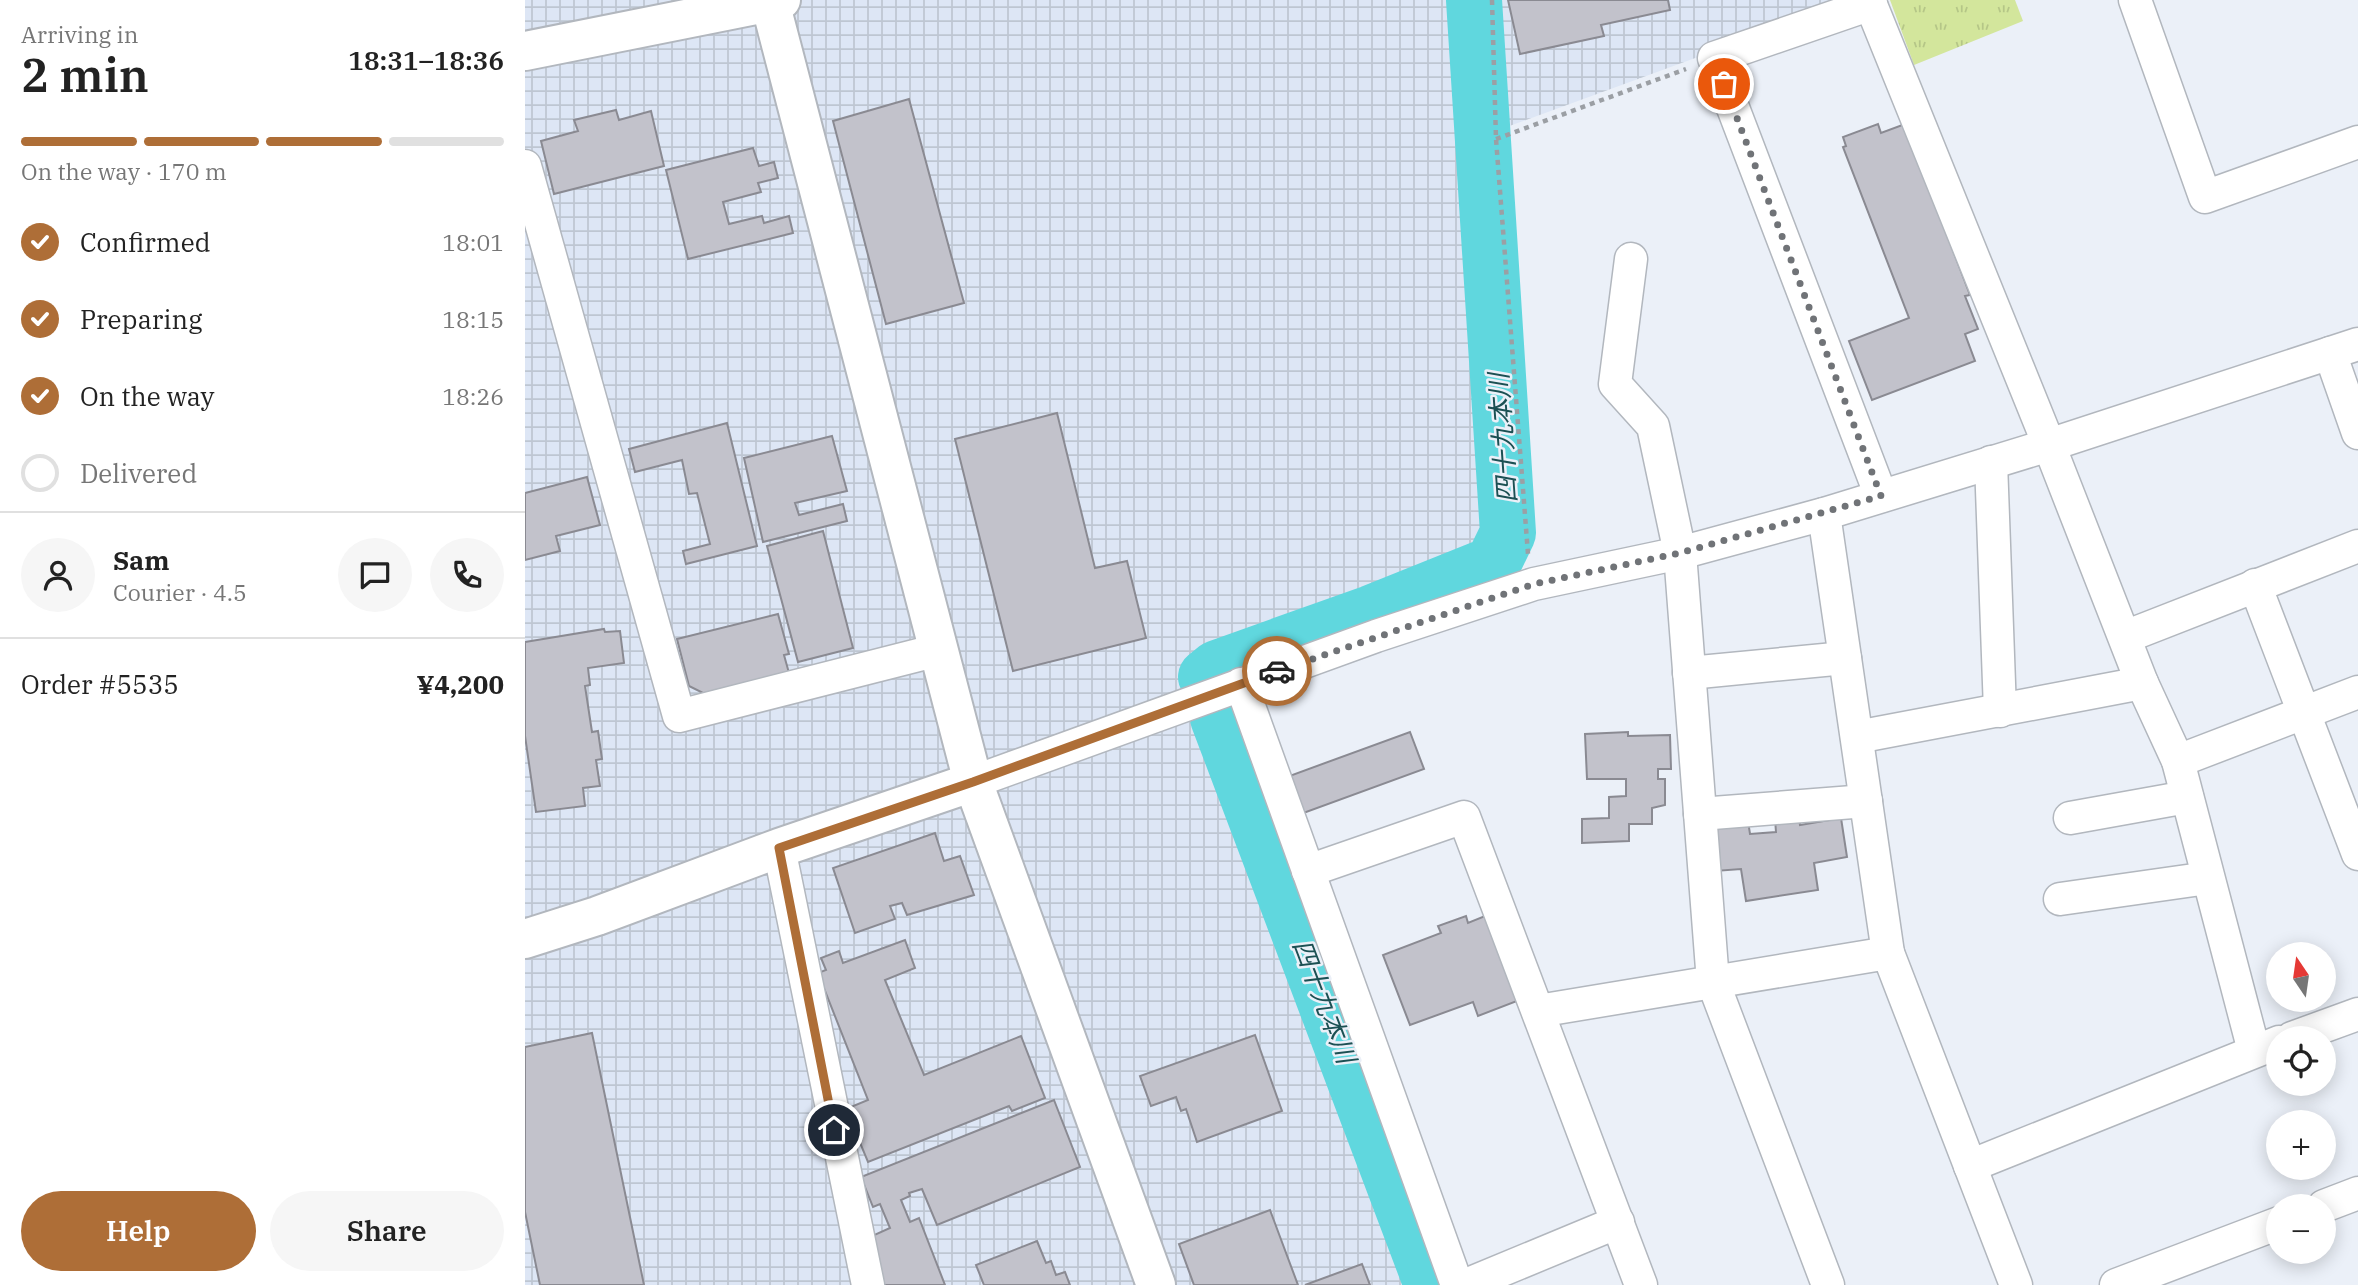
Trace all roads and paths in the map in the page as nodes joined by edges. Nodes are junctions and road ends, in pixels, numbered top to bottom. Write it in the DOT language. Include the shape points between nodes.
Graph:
graph roads {
  1 [pos="1492,0"];
  2 [pos="2134,0"];
  3 [pos="776,1"];
  4 [pos="1870,2"];
  5 [pos="525,51"];
  6 [pos="1714,58"];
  7 [pos="1496,139"];
  8 [pos="2358,142"];
  9 [pos="525,166"];
  10 [pos="1631,259"];
  11 [pos="2344,348"];
  12 [pos="2358,433"];
  13 [pos="2049,445"];
  14 [pos="1991,462"];
  15 [pos="1881,496"];
  16 [pos="1824,514"];
  17 [pos="2358,546"];
  18 [pos="1680,553"];
  19 [pos="1534,584"];
  20 [pos="2255,585"];
  21 [pos="2125,637"];
  22 [pos="938,650"];
  23 [pos="1845,658"];
  24 [pos="1689,673"];
  25 [pos="2142,683"];
  26 [pos="1241,684"];
  27 [pos="2358,692"];
  28 [pos="2000,711"];
  29 [pos="2303,713"];
  30 [pos="1857,737"];
  31 [pos="2178,761"];
  32 [pos="973,782"];
  33 [pos="2187,797"];
  34 [pos="1866,801"];
  35 [pos="1700,814"];
  36 [pos="2070,818"];
  37 [pos="779,848"];
  38 [pos="2358,854"];
  39 [pos="1308,871"];
  40 [pos="2208,877"];
  41 [pos="2060,899"];
  42 [pos="525,939"];
  43 [pos="1888,953"];
  44 [pos="1713,982"];
  45 [pos="1538,1011"];
  46 [pos="2358,1014"];
  47 [pos="2325,1026"];
  48 [pos="2266,1047"];
  49 [pos="1971,1166"];
  50 [pos="2358,1193"];
  51 [pos="2336,1201"];
  52 [pos="1618,1222"];
  53 [pos="2266,1228"];
  54 [pos="868,1285"];
  55 [pos="1156,1285"];
  56 [pos="1457,1285"];
  57 [pos="1465,1285"];
  58 [pos="1641,1285"];
  59 [pos="1828,1285"];
  60 [pos="2016,1285"];
  61 [pos="2116,1285"];
  1 -- 7 [label="path"];
  2 -- 8 [label="street" via="2205,197"];
  3 -- 5 [label="street"];
  3 -- 22 [label="street"];
  4 -- 6 [label="street"];
  4 -- 13 [label="street"];
  6 -- 7 [label="path"];
  6 -- 15 [label="street"];
  7 -- 19 [label="path" via="1527,550"];
  9 -- 22 [label="street" via="679,716"];
  10 -- 18 [label="street" via="1615,384 1653,426"];
  11 -- 12 [label="street"];
  11 -- 13 [label="street"];
  13 -- 14 [label="street"];
  13 -- 21 [label="street"];
  14 -- 15 [label="street"];
  14 -- 28 [label="street"];
  15 -- 16 [label="street"];
  16 -- 18 [label="street"];
  16 -- 23 [label="street"];
  17 -- 20 [label="street"];
  18 -- 19 [label="street"];
  18 -- 24 [label="street"];
  19 -- 26 [label="street"];
  20 -- 21 [label="street"];
  20 -- 29 [label="street"];
  21 -- 25 [label="street"];
  22 -- 32 [label="street"];
  23 -- 24 [label="street"];
  23 -- 30 [label="street"];
  24 -- 35 [label="street"];
  25 -- 28 [label="street"];
  25 -- 31 [label="street"];
  26 -- 32 [label="street"];
  26 -- 39 [label="street"];
  27 -- 29 [label="street"];
  28 -- 30 [label="street"];
  29 -- 31 [label="street"];
  29 -- 38 [label="street"];
  30 -- 34 [label="street"];
  31 -- 33 [label="street"];
  32 -- 37 [label="street"];
  32 -- 55 [label="street"];
  33 -- 36 [label="street"];
  33 -- 40 [label="street"];
  34 -- 35 [label="street"];
  34 -- 43 [label="street"];
  35 -- 44 [label="street"];
  37 -- 42 [label="street"];
  37 -- 54 [label="street"];
  39 -- 45 [label="street" via="1464,817"];
  39 -- 56 [label="street"];
  40 -- 41 [label="street"];
  40 -- 48 [label="street"];
  43 -- 44 [label="street"];
  43 -- 49 [label="street"];
  44 -- 45 [label="street"];
  44 -- 59 [label="street"];
  45 -- 52 [label="street"];
  46 -- 47 [label="street"];
  48 -- 49 [label="street"];
  49 -- 60 [label="street"];
  50 -- 51 [label="street"];
  52 -- 57 [label="street"];
  52 -- 58 [label="street"];
  53 -- 61 [label="street"];
}
